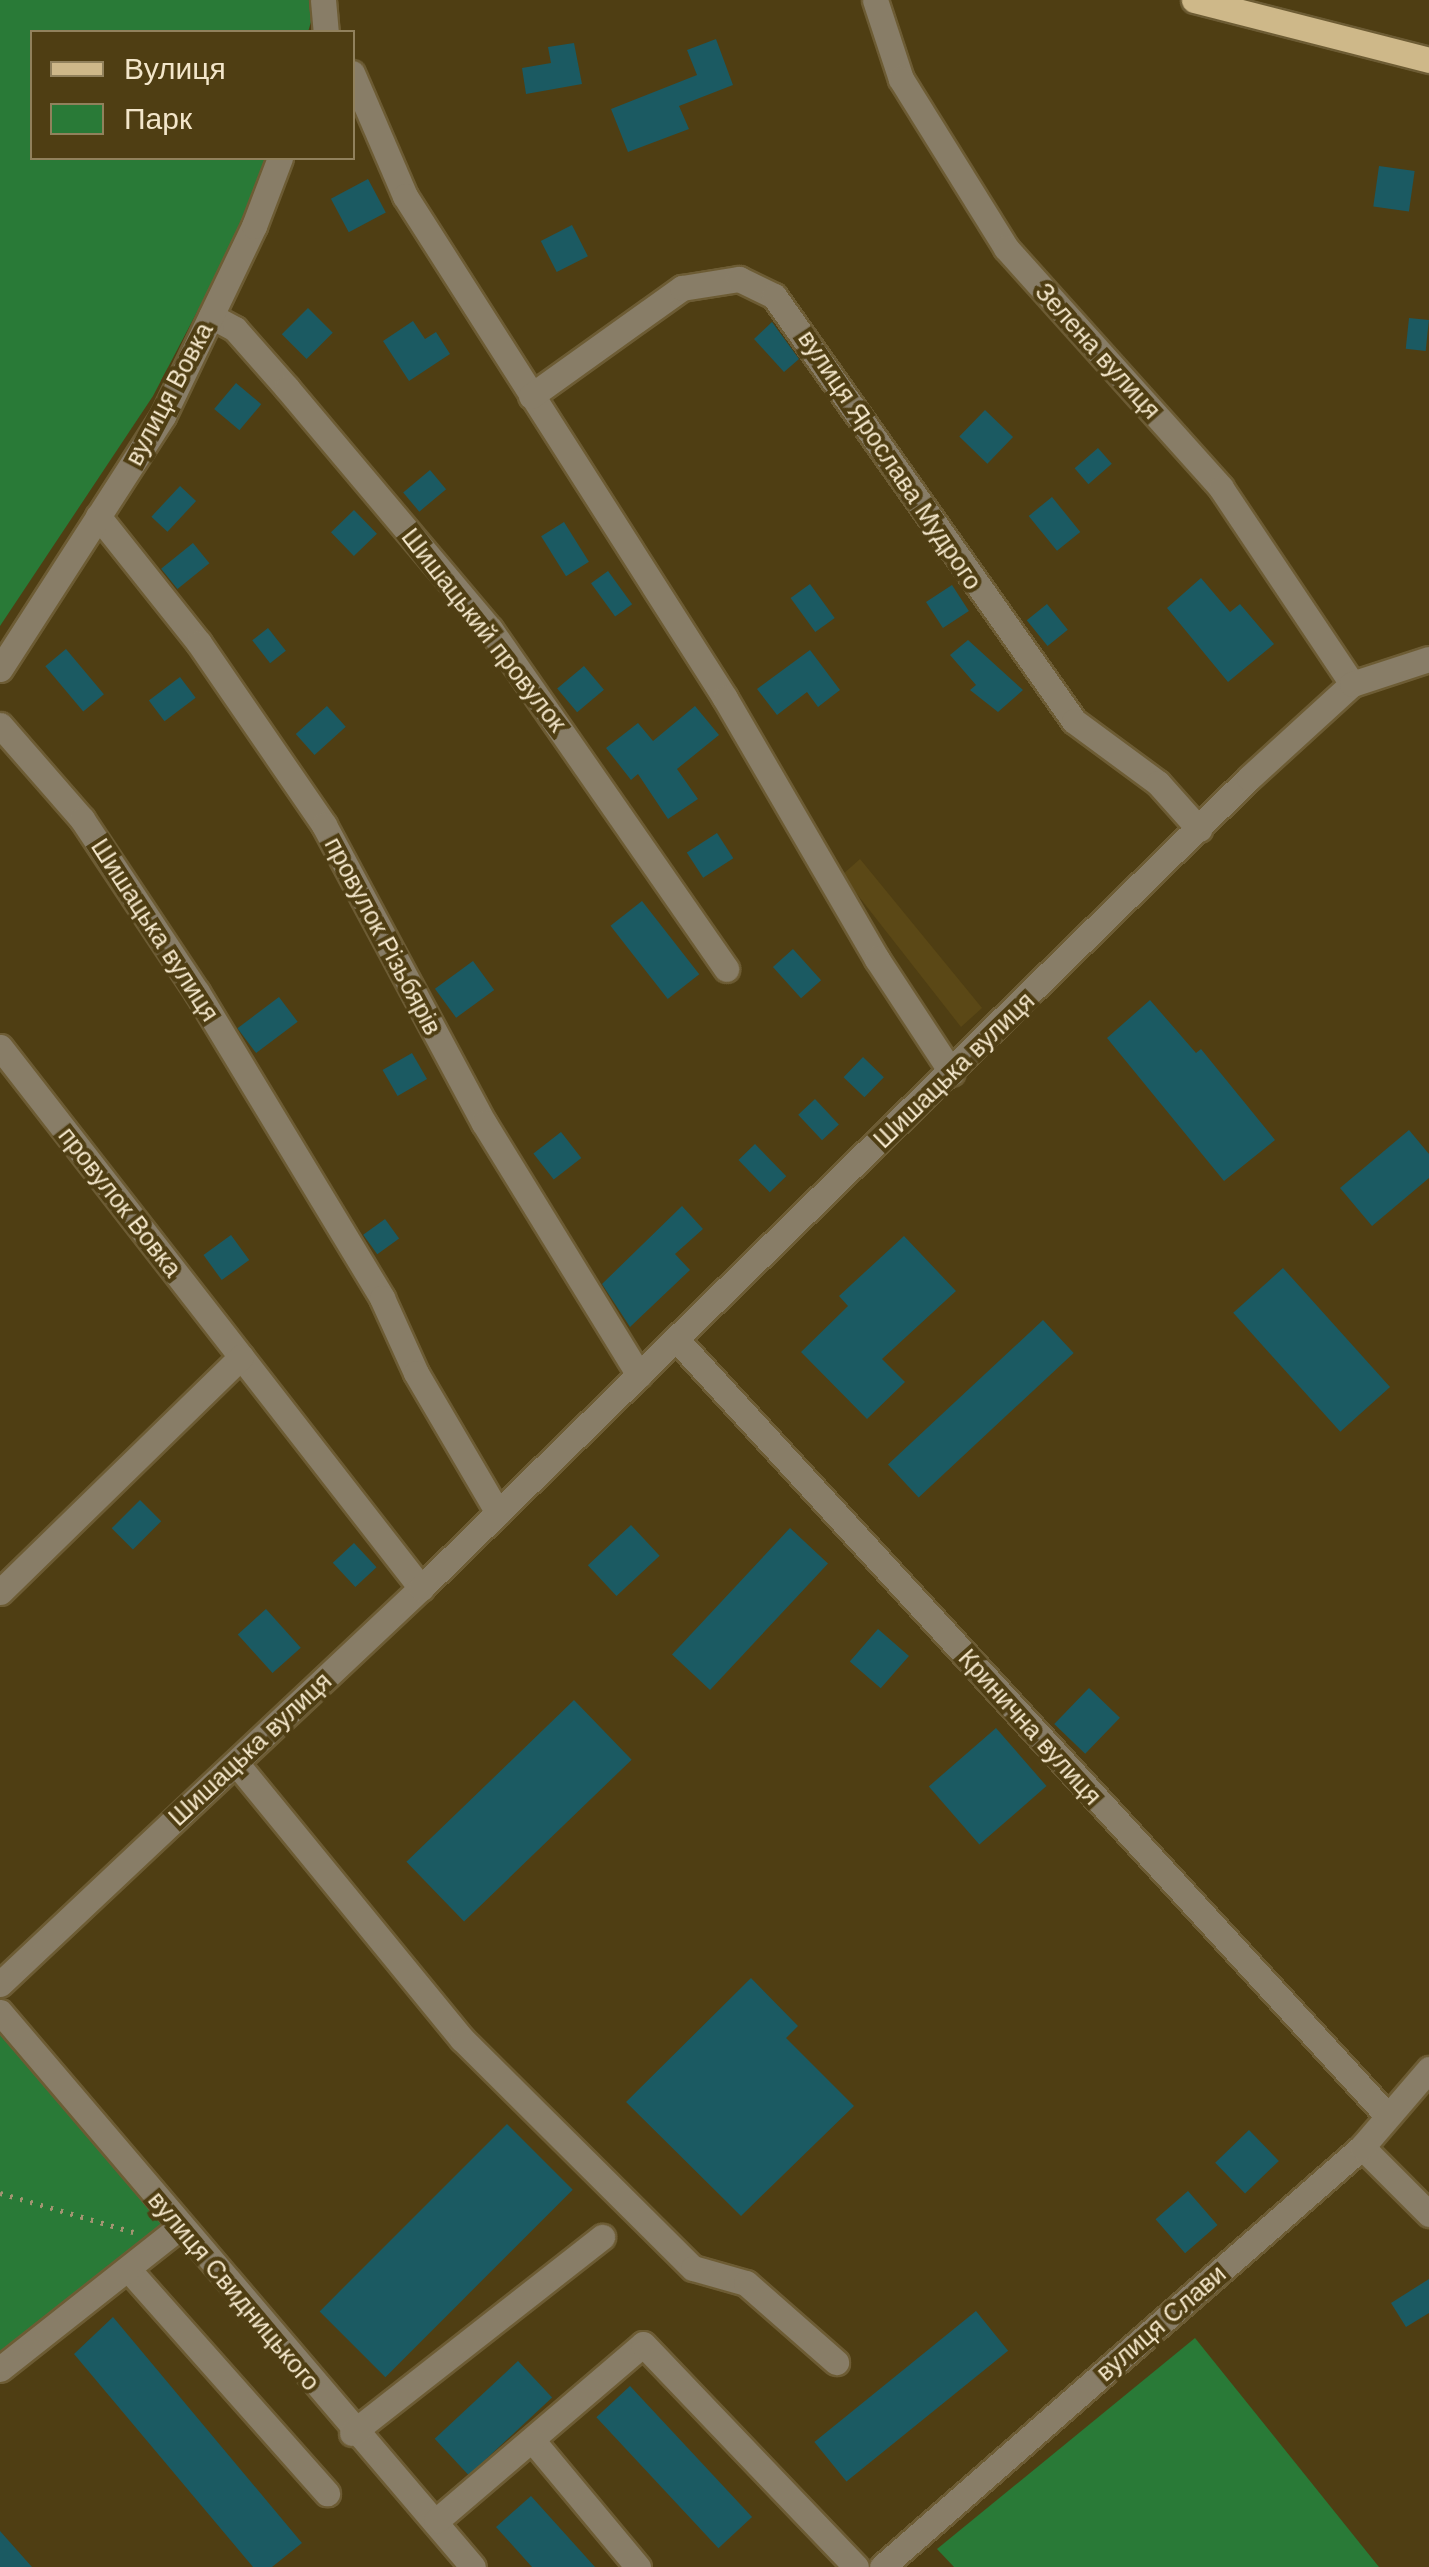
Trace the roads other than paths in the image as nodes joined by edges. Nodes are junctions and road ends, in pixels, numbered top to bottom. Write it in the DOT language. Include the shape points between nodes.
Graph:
graph roads {
  1 [pos="324,0"];
  2 [pos="875,0"];
  3 [pos="1194,0"];
  4 [pos="328,30"];
  5 [pos="1429,60"];
  6 [pos="355,80"];
  7 [pos="279,160"];
  8 [pos="211,316"];
  9 [pos="531,396"];
  10 [pos="98,516"];
  11 [pos="1429,659"];
  12 [pos="0,669"];
  13 [pos="1352,684"];
  14 [pos="0,725"];
  15 [pos="1199,829"];
  16 [pos="726,969"];
  17 [pos="0,1047"];
  18 [pos="952,1073"];
  19 [pos="676,1338"];
  20 [pos="240,1358"];
  21 [pos="639,1375"];
  22 [pos="498,1512"];
  23 [pos="421,1588"];
  24 [pos="0,1592"];
  25 [pos="236,1763"];
  26 [pos="0,1984"];
  27 [pos="0,2012"];
  28 [pos="1429,2069"];
  29 [pos="1385,2113"];
  30 [pos="1362,2147"];
  31 [pos="1429,2214"];
  32 [pos="180,2227"];
  33 [pos="602,2238"];
  34 [pos="128,2269"];
  35 [pos="836,2362"];
  36 [pos="0,2369"];
  37 [pos="352,2432"];
  38 [pos="533,2440"];
  39 [pos="327,2493"];
  40 [pos="436,2520"];
  41 [pos="473,2567"];
  42 [pos="638,2567"];
  43 [pos="856,2567"];
  44 [pos="882,2567"];
  1 -- 4 [label="street"];
  2 -- 13 [label="street, Зелена вулиця" via="901,80 1006,248 1221,488"];
  3 -- 5 [label="main road"];
  6 -- 9 [label="street" via="405,196"];
  7 -- 8 [label="street, вулиця Вовка"];
  8 -- 10 [label="street, вулиця Вовка" via="163,416"];
  8 -- 16 [label="street, Шишацький провулок" via="235,330 288,388 490,629"];
  9 -- 15 [label="street, вулиця Ярослава Мудрого" via="682,288 739,279 774,296 1074,720 1158,783"];
  9 -- 18 [label="street" via="725,698 877,959"];
  10 -- 12 [label="street, вулиця Вовка"];
  10 -- 21 [label="street, провулок Різьбярів" via="200,643 324,825 396,969 581,1289"];
  11 -- 13 [label="street, Шишацька вулиця"];
  13 -- 15 [label="street, Шишацька вулиця"];
  14 -- 22 [label="street, Шишацька вулиця" via="82,819 198,992 382,1298 416,1373"];
  15 -- 18 [label="street, Шишацька вулиця"];
  17 -- 20 [label="street, провулок Вовка"];
  18 -- 19 [label="street, Шишацька вулиця"];
  19 -- 21 [label="street, Шишацька вулиця"];
  19 -- 29 [label="street, Кринична вулиця"];
  20 -- 23 [label="street, провулок Вовка"];
  20 -- 24 [label="street"];
  21 -- 22 [label="street, Шишацька вулиця"];
  22 -- 23 [label="street, Шишацька вулиця"];
  23 -- 25 [label="street, Шишацька вулиця"];
  25 -- 26 [label="street, Шишацька вулиця"];
  25 -- 35 [label="street" via="462,2039 693,2268 746,2284"];
  27 -- 32 [label="street, вулиця Свидницького"];
  28 -- 29 [label="street, вулиця Слави"];
  29 -- 30 [label="street, вулиця Слави"];
  30 -- 31 [label="street"];
  30 -- 44 [label="street, вулиця Слави"];
  32 -- 34 [label="street"];
  32 -- 37 [label="street, вулиця Свидницького"];
  33 -- 37 [label="street"];
  34 -- 36 [label="street"];
  34 -- 39 [label="street"];
  37 -- 40 [label="street, вулиця Свидницького"];
  38 -- 40 [label="street"];
  38 -- 42 [label="street"];
  38 -- 43 [label="street" via="642,2344"];
  40 -- 41 [label="street, вулиця Свидницького"];
}
